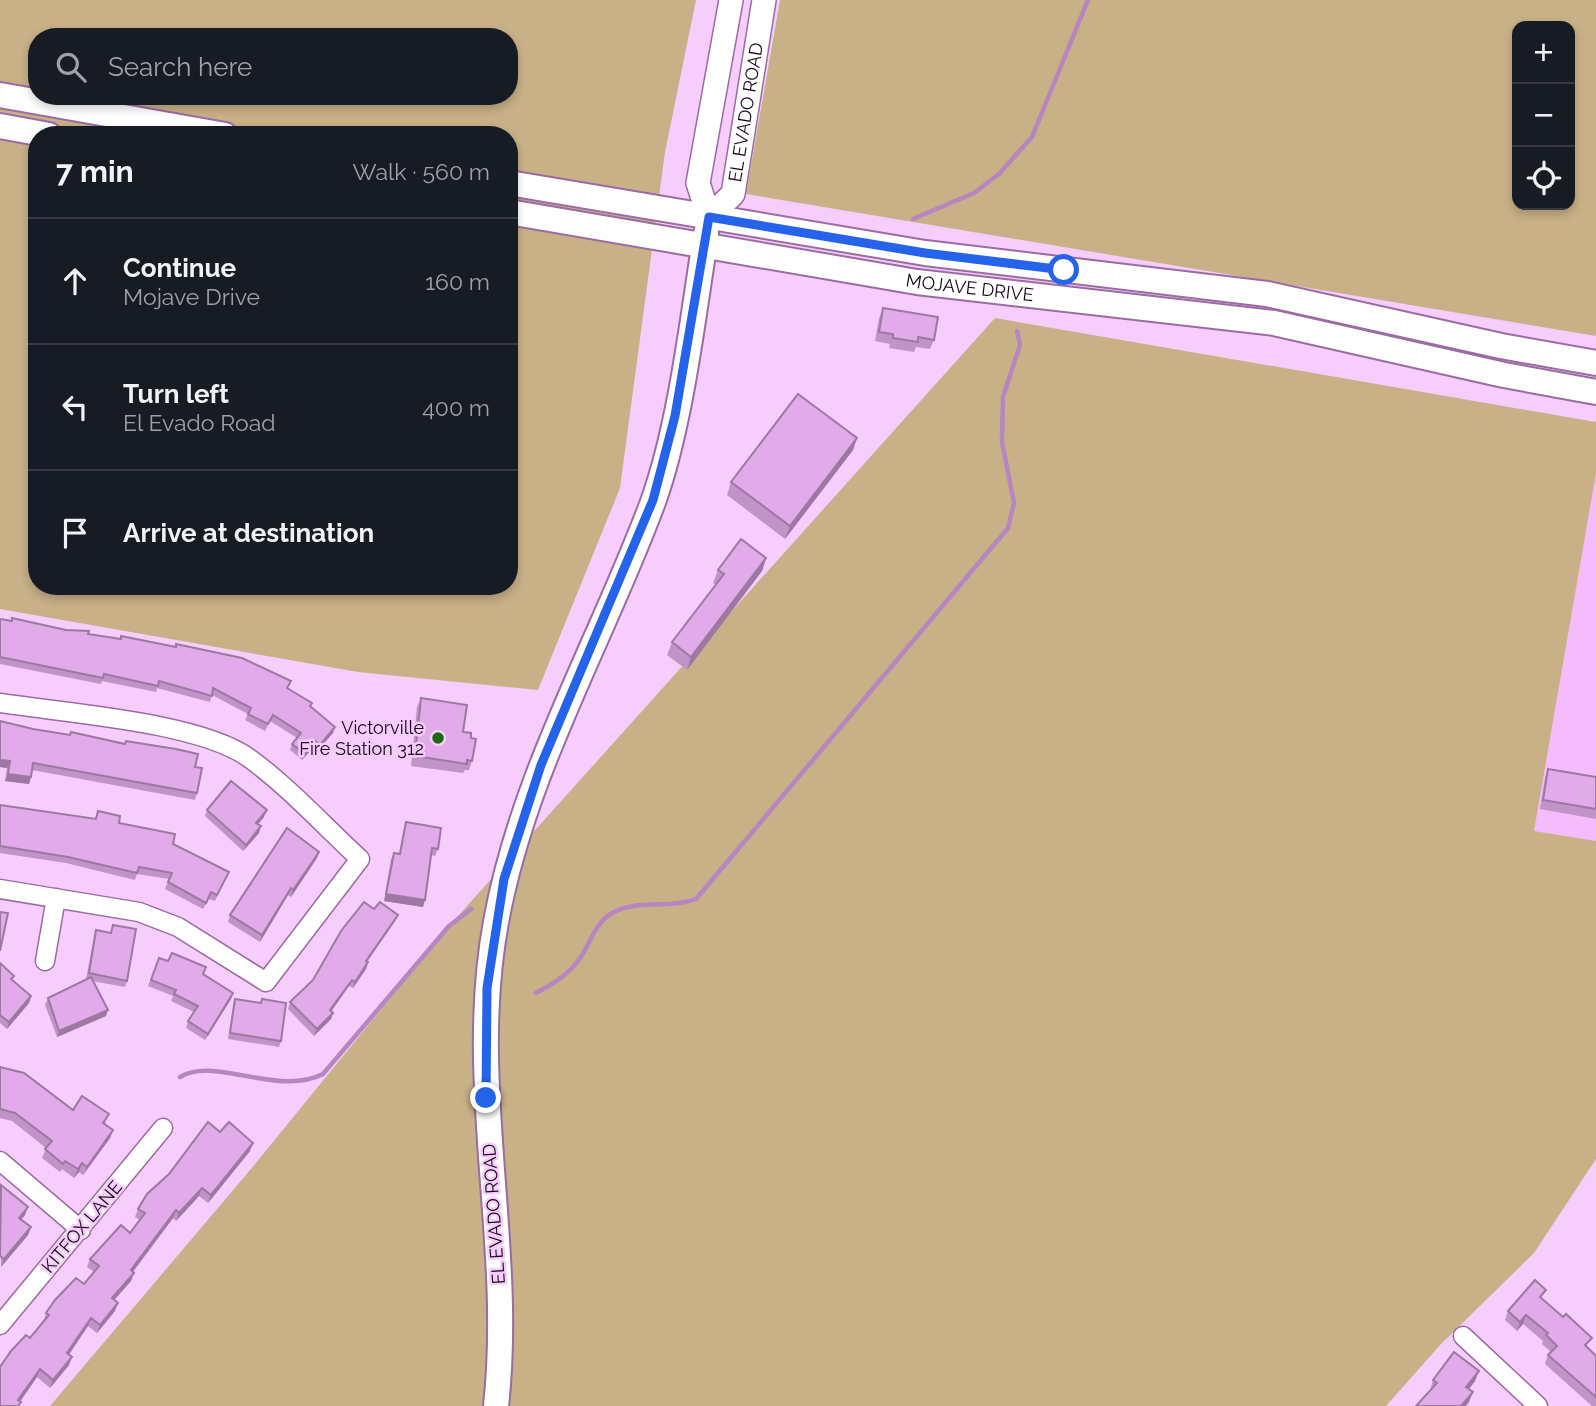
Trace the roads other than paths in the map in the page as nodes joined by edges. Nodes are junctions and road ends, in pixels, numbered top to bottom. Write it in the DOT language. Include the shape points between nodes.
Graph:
graph roads {
  1 [pos="731,0"];
  2 [pos="764,0"];
  3 [pos="0,96"];
  4 [pos="28,101"];
  5 [pos="52,105"];
  6 [pos="0,126"];
  7 [pos="173,126"];
  8 [pos="28,131"];
  9 [pos="518,185"];
  10 [pos="518,213"];
  11 [pos="707,232"];
  12 [pos="1596,363"];
  13 [pos="1596,392"];
  14 [pos="0,704"];
  15 [pos="0,889"];
  16 [pos="56,898"];
  17 [pos="44,961"];
  18 [pos="163,1128"];
  19 [pos="0,1161"];
  20 [pos="81,1230"];
  21 [pos="0,1325"];
  22 [pos="1463,1336"];
  23 [pos="1528,1403"];
  24 [pos="496,1406"];
  1 -- 11 [label="street, EL EVADO ROAD" via="698,183"];
  2 -- 11 [label="street, EL EVADO ROAD" via="733,194"];
  3 -- 4 [label="main road"];
  5 -- 7 [label="main road"];
  6 -- 8 [label="main road"];
  9 -- 11 [label="main road, MOJAVE DRIVE"];
  10 -- 11 [label="main road, MOJAVE DRIVE"];
  11 -- 12 [label="main road, MOJAVE DRIVE" via="1267,294"];
  11 -- 13 [label="main road, MOJAVE DRIVE" via="917,282 1274,323"];
  11 -- 24 [label="main road, EL EVADO ROAD" via="675,416 653,500 541,765 504,879 495,925 484,1043 500,1297"];
  14 -- 16 [label="street" via="189,732 221,743 249,758 360,859 266,982 178,927 139,912"];
  15 -- 16 [label="street"];
  16 -- 17 [label="street"];
  18 -- 20 [label="street, KITFOX LANE"];
  19 -- 20 [label="street"];
  20 -- 21 [label="street, KITFOX LANE"];
  22 -- 23 [label="street"];
}
